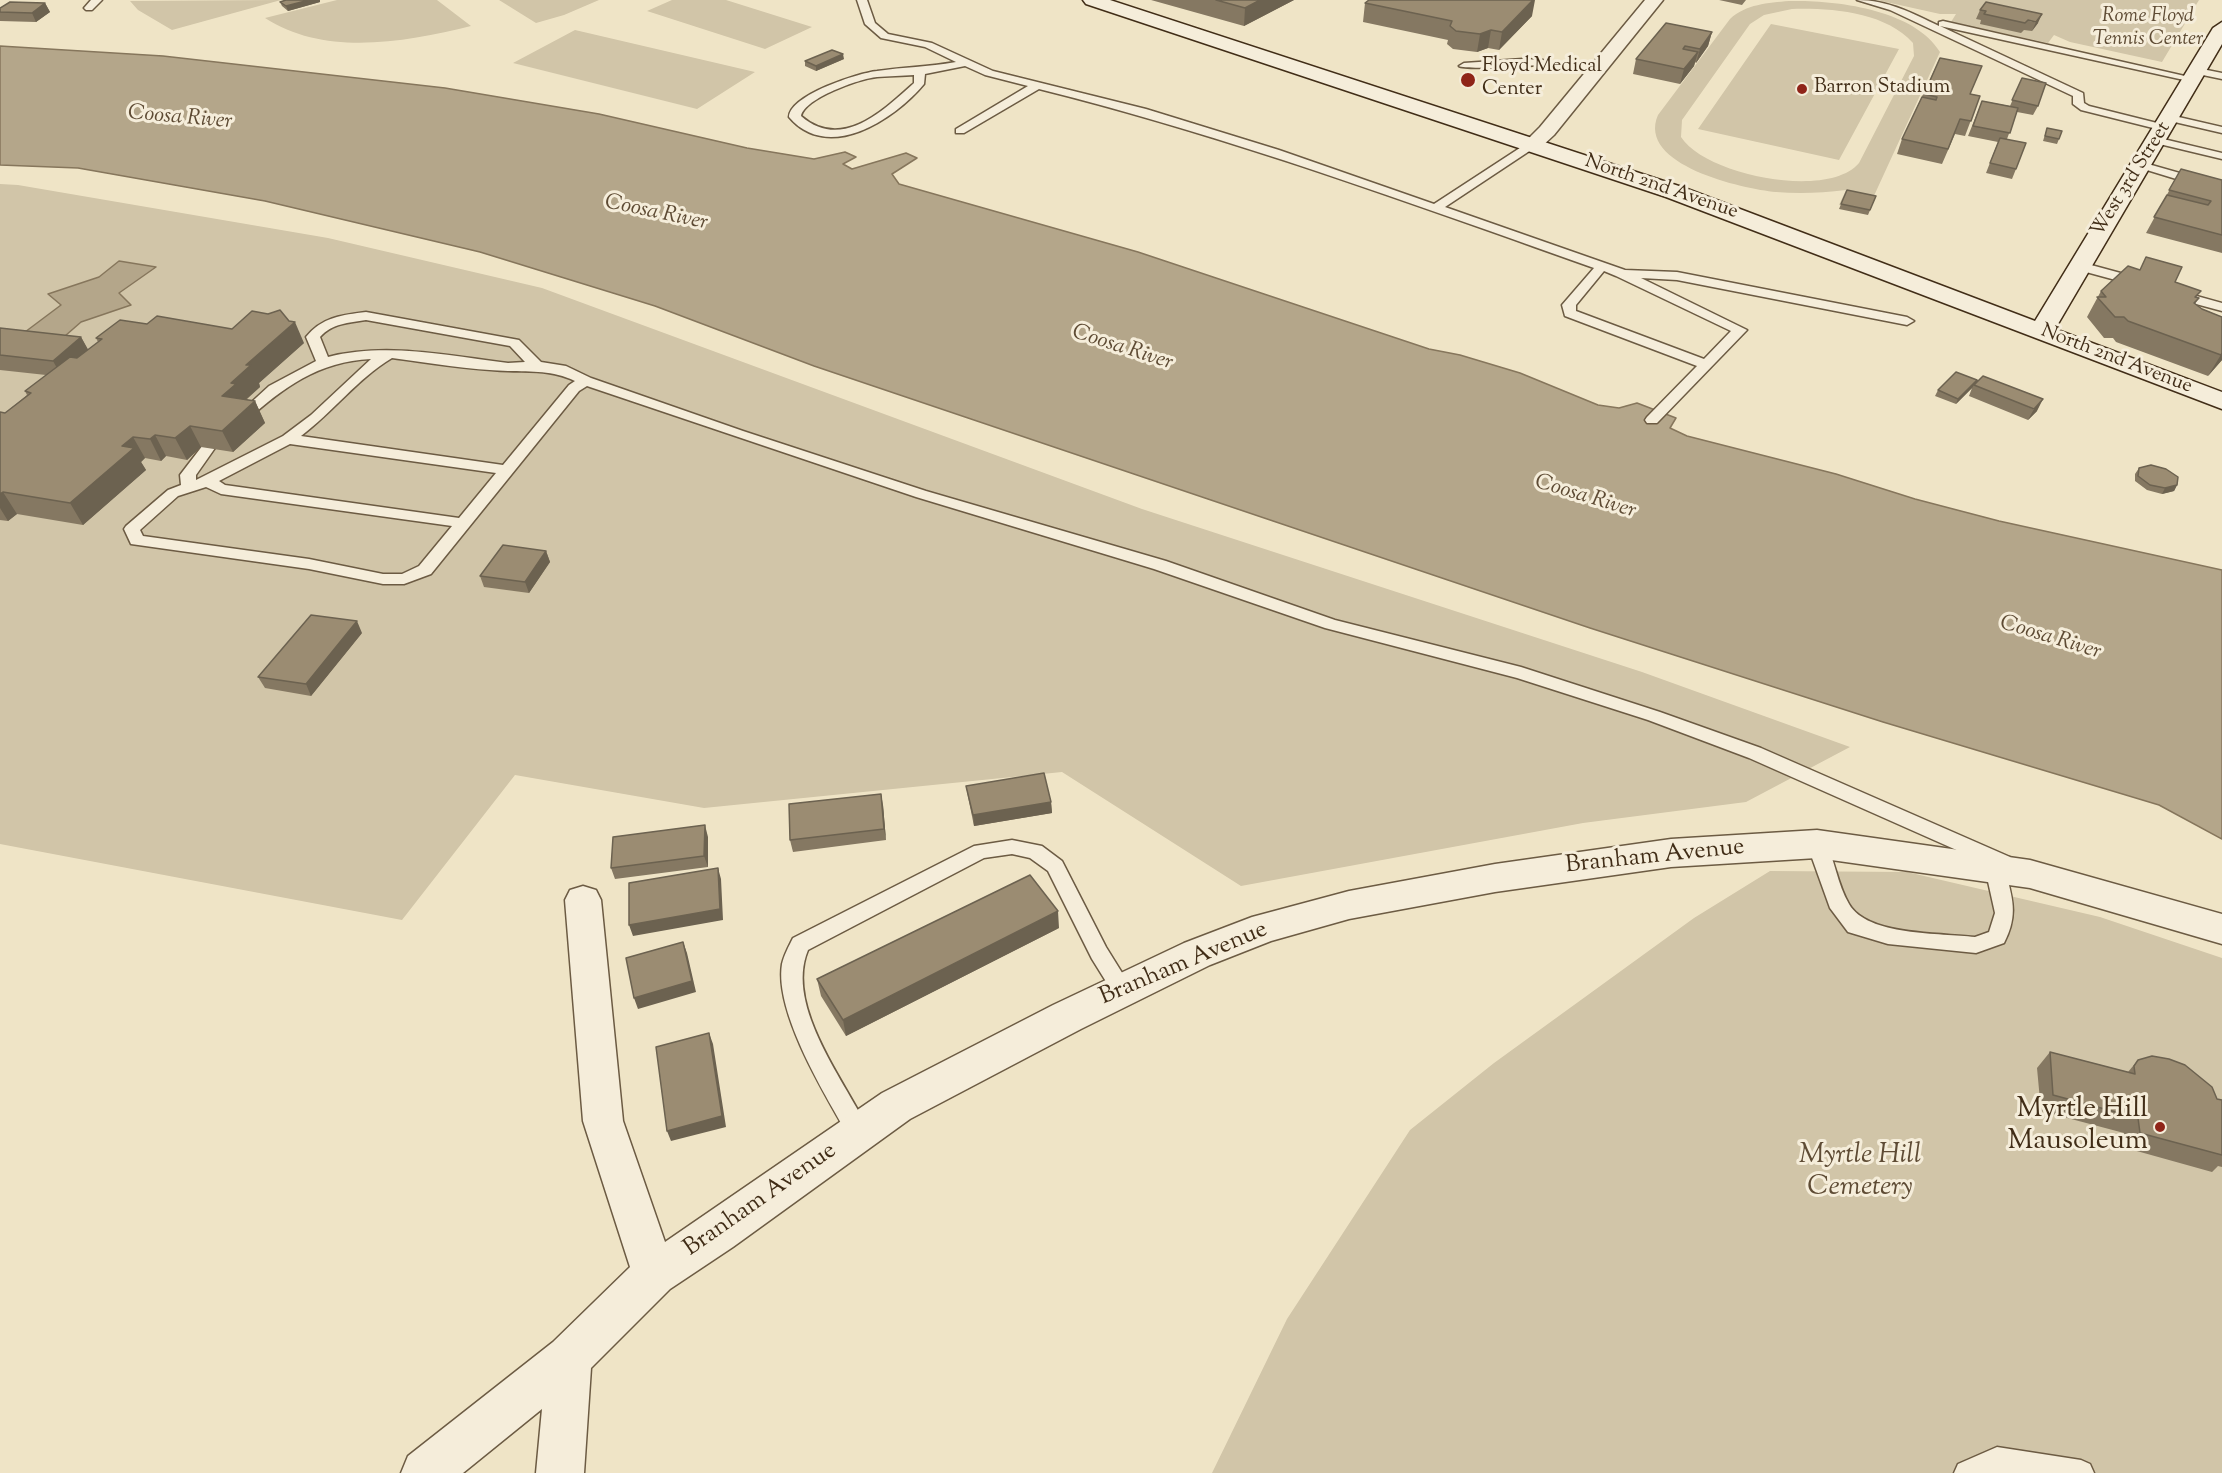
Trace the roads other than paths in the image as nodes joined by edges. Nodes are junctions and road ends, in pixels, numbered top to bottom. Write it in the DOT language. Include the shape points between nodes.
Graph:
graph roads {
  1 [pos="97,0"];
  2 [pos="862,0"];
  3 [pos="1092,0"];
  4 [pos="1654,0"];
  5 [pos="1862,0"];
  6 [pos="89,8"];
  7 [pos="1912,17"];
  8 [pos="2220,36"];
  9 [pos="964,63"];
  10 [pos="1543,63"];
  11 [pos="1464,66"];
  12 [pos="920,72"];
  13 [pos="2195,75"];
  14 [pos="2222,76"];
  15 [pos="1037,85"];
  16 [pos="2220,126"];
  17 [pos="2164,129"];
  18 [pos="960,131"];
  19 [pos="1533,144"];
  20 [pos="2222,156"];
  21 [pos="2141,165"];
  22 [pos="2198,166"];
  23 [pos="2222,189"];
  24 [pos="1436,208"];
  25 [pos="1602,266"];
  26 [pos="2080,266"];
  27 [pos="1621,273"];
  28 [pos="2134,281"];
  29 [pos="2169,292"];
  30 [pos="2222,307"];
  31 [pos="1906,321"];
  32 [pos="2041,332"];
  33 [pos="390,354"];
  34 [pos="323,362"];
  35 [pos="1706,364"];
  36 [pos="537,366"];
  37 [pos="586,381"];
  38 [pos="2222,401"];
  39 [pos="240,419"];
  40 [pos="1652,420"];
  41 [pos="288,439"];
  42 [pos="208,448"];
  43 [pos="505,470"];
  44 [pos="208,482"];
  45 [pos="189,488"];
  46 [pos="463,523"];
  47 [pos="1817,844"];
  48 [pos="2013,871"];
  49 [pos="583,900"];
  50 [pos="2222,929"];
  51 [pos="1122,990"];
  52 [pos="859,1133"];
  53 [pos="654,1274"];
  54 [pos="569,1358"];
  55 [pos="425,1473"];
  56 [pos="560,1473"];
  57 [pos="1967,1473"];
  58 [pos="2081,1473"];
  1 -- 6 [label="lane"];
  2 -- 9 [label="lane" via="876,31 940,50"];
  3 -- 19 [label="street, North 2nd Avenue"];
  4 -- 19 [label="street"];
  5 -- 7 [label="lane"];
  7 -- 13 [label="lane"];
  7 -- 17 [label="lane" via="2079,95 2078,104 2085,108"];
  8 -- 13 [label="street, West 3rd Street"];
  9 -- 12 [label="lane"];
  9 -- 15 [label="lane"];
  10 -- 11 [label="lane" via="1524,60"];
  12 -- 12 [label="lane" via="887,72 850,80 808,100 795,112 795,117 806,128 827,135 854,131 886,114 908,95 919,84"];
  13 -- 14 [label="lane"];
  13 -- 17 [label="street, West 3rd Street"];
  15 -- 18 [label="lane"];
  15 -- 24 [label="lane" via="1219,134"];
  16 -- 17 [label="lane"];
  17 -- 21 [label="street, West 3rd Street"];
  17 -- 22 [label="lane"];
  19 -- 24 [label="lane"];
  19 -- 32 [label="street, North 2nd Avenue" via="1716,207"];
  20 -- 22 [label="lane"];
  21 -- 22 [label="lane"];
  21 -- 26 [label="street, West 3rd Street"];
  22 -- 23 [label="lane"];
  24 -- 25 [label="lane"];
  25 -- 27 [label="lane"];
  25 -- 35 [label="lane" via="1569,305 1570,313"];
  26 -- 28 [label="lane"];
  26 -- 32 [label="street, West 3rd Street"];
  27 -- 31 [label="lane" via="1677,276"];
  27 -- 35 [label="lane" via="1740,330"];
  29 -- 30 [label="lane"];
  32 -- 38 [label="street, North 2nd Avenue"];
  33 -- 34 [label="lane" via="356,355"];
  33 -- 36 [label="lane" via="508,368"];
  33 -- 41 [label="lane" via="374,363"];
  34 -- 36 [label="lane" via="313,337 323,326 366,316 514,343"];
  34 -- 39 [label="lane" via="291,375"];
  35 -- 40 [label="lane"];
  36 -- 37 [label="lane" via="561,369"];
  37 -- 43 [label="lane" via="574,388"];
  37 -- 48 [label="lane" via="921,494 1160,565 1331,624 1521,673 1654,716 1755,753"];
  41 -- 43 [label="lane"];
  41 -- 44 [label="lane"];
  42 -- 45 [label="lane" via="188,475"];
  43 -- 46 [label="lane"];
  44 -- 45 [label="lane"];
  44 -- 46 [label="lane" via="221,489"];
  45 -- 46 [label="lane" via="173,493 148,513 132,529 137,540 309,564 383,579 404,579 425,570"];
  47 -- 48 [label="street, Branham Avenue"];
  47 -- 48 [label="lane" via="1840,908 1855,926 1888,936 1976,945 1997,937"];
  47 -- 51 [label="street, Branham Avenue" via="1671,853 1495,878 1349,905 1197,954"];
  48 -- 50 [label="street, Branham Avenue"];
  49 -- 53 [label="street" via="603,1121"];
  51 -- 52 [label="street, Branham Avenue" via="896,1107"];
  51 -- 52 [label="lane" via="1054,866 1035,851 1012,847 981,851 800,945 792,966 795,994 819,1065"];
  52 -- 53 [label="street, Branham Avenue"];
  53 -- 54 [label="street, Branham Avenue"];
  54 -- 55 [label="street, Branham Avenue"];
  54 -- 56 [label="street"];
  57 -- 58 [label="lane" via="1997,1460"];
}
